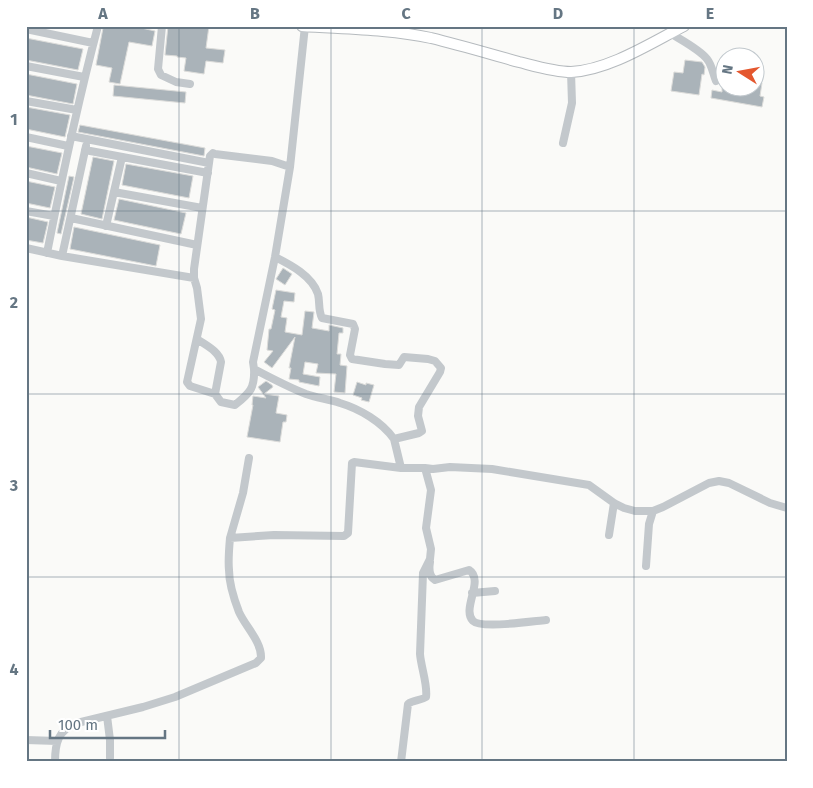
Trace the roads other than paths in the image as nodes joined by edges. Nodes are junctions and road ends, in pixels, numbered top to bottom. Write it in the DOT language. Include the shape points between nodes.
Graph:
graph roads {
  1 [pos="98,26"];
  2 [pos="162,26"];
  3 [pos="303,26"];
  4 [pos="329,26"];
  5 [pos="684,26"];
  6 [pos="26,29"];
  7 [pos="392,29"];
  8 [pos="670,33"];
  9 [pos="93,43"];
  10 [pos="26,66"];
  11 [pos="571,72"];
  12 [pos="84,76"];
  13 [pos="716,82"];
  14 [pos="190,84"];
  15 [pos="26,101"];
  16 [pos="76,110"];
  17 [pos="71,136"];
  18 [pos="26,137"];
  19 [pos="88,140"];
  20 [pos="563,143"];
  21 [pos="68,146"];
  22 [pos="85,150"];
  23 [pos="122,157"];
  24 [pos="209,163"];
  25 [pos="290,167"];
  26 [pos="26,173"];
  27 [pos="208,173"];
  28 [pos="61,181"];
  29 [pos="114,192"];
  30 [pos="202,208"];
  31 [pos="26,211"];
  32 [pos="54,216"];
  33 [pos="71,218"];
  34 [pos="106,226"];
  35 [pos="197,245"];
  36 [pos="26,248"];
  37 [pos="47,253"];
  38 [pos="62,256"];
  39 [pos="276,257"];
  40 [pos="194,278"];
  41 [pos="197,339"];
  42 [pos="254,369"];
  43 [pos="215,394"];
  44 [pos="394,439"];
  45 [pos="249,458"];
  46 [pos="401,468"];
  47 [pos="425,468"];
  48 [pos="614,503"];
  49 [pos="787,508"];
  50 [pos="653,511"];
  51 [pos="609,535"];
  52 [pos="230,538"];
  53 [pos="430,558"];
  54 [pos="646,566"];
  55 [pos="495,591"];
  56 [pos="472,593"];
  57 [pos="546,620"];
  58 [pos="107,716"];
  59 [pos="26,740"];
  60 [pos="57,741"];
  61 [pos="110,758"];
  62 [pos="55,762"];
  63 [pos="401,762"];
  1 -- 9 [label="street"];
  2 -- 14 [label="street" via="160,75"];
  3 -- 4 [label="main road"];
  3 -- 25 [label="street"];
  4 -- 7 [label="main road"];
  5 -- 8 [label="main road"];
  6 -- 9 [label="street"];
  7 -- 11 [label="main road"];
  8 -- 11 [label="main road" via="628,55 600,66"];
  8 -- 13 [label="street" via="707,59"];
  9 -- 12 [label="street"];
  10 -- 12 [label="street"];
  11 -- 20 [label="street" via="572,104"];
  12 -- 16 [label="street"];
  15 -- 16 [label="street"];
  16 -- 17 [label="street"];
  17 -- 19 [label="street"];
  17 -- 21 [label="street"];
  18 -- 21 [label="street"];
  19 -- 22 [label="street"];
  19 -- 24 [label="street"];
  21 -- 28 [label="street"];
  22 -- 23 [label="street"];
  22 -- 33 [label="street"];
  23 -- 27 [label="street"];
  23 -- 29 [label="street"];
  24 -- 25 [label="street" via="212,154 272,161"];
  24 -- 27 [label="street"];
  25 -- 39 [label="street"];
  26 -- 28 [label="street"];
  27 -- 30 [label="street"];
  28 -- 32 [label="street"];
  29 -- 30 [label="street"];
  29 -- 34 [label="street"];
  30 -- 35 [label="street"];
  31 -- 32 [label="street"];
  32 -- 37 [label="street"];
  33 -- 34 [label="street"];
  33 -- 38 [label="street"];
  34 -- 35 [label="street"];
  35 -- 40 [label="street"];
  36 -- 37 [label="street"];
  37 -- 38 [label="street"];
  38 -- 40 [label="street"];
  39 -- 42 [label="street"];
  39 -- 44 [label="street" via="304,274 314,286 322,318 354,325 352,359 397,365 404,357 428,359 441,368 419,407 422,431"];
  40 -- 41 [label="street" via="200,319"];
  41 -- 43 [label="street" via="220,357"];
  41 -- 43 [label="street" via="187,382"];
  42 -- 43 [label="street" via="254,384 235,405 220,402"];
  42 -- 44 [label="street" via="307,394 360,410"];
  44 -- 46 [label="street"];
  45 -- 52 [label="street"];
  46 -- 47 [label="street"];
  46 -- 52 [label="street" via="352,464 348,533 344,536"];
  47 -- 48 [label="street" via="492,469 589,485"];
  47 -- 53 [label="street" via="431,490 426,528"];
  48 -- 50 [label="street" via="635,512"];
  48 -- 51 [label="street"];
  49 -- 50 [label="street" via="719,481"];
  50 -- 54 [label="street"];
  52 -- 58 [label="street" via="229,571 235,600 262,652 261,658 175,697"];
  53 -- 56 [label="street" via="430,575 435,580 471,571 474,579"];
  53 -- 63 [label="street" via="423,573 420,654 426,697 408,704"];
  55 -- 56 [label="street"];
  56 -- 57 [label="street" via="470,614 474,623"];
  58 -- 60 [label="street" via="69,726"];
  58 -- 61 [label="street"];
  59 -- 60 [label="street"];
  60 -- 62 [label="street"];
}
